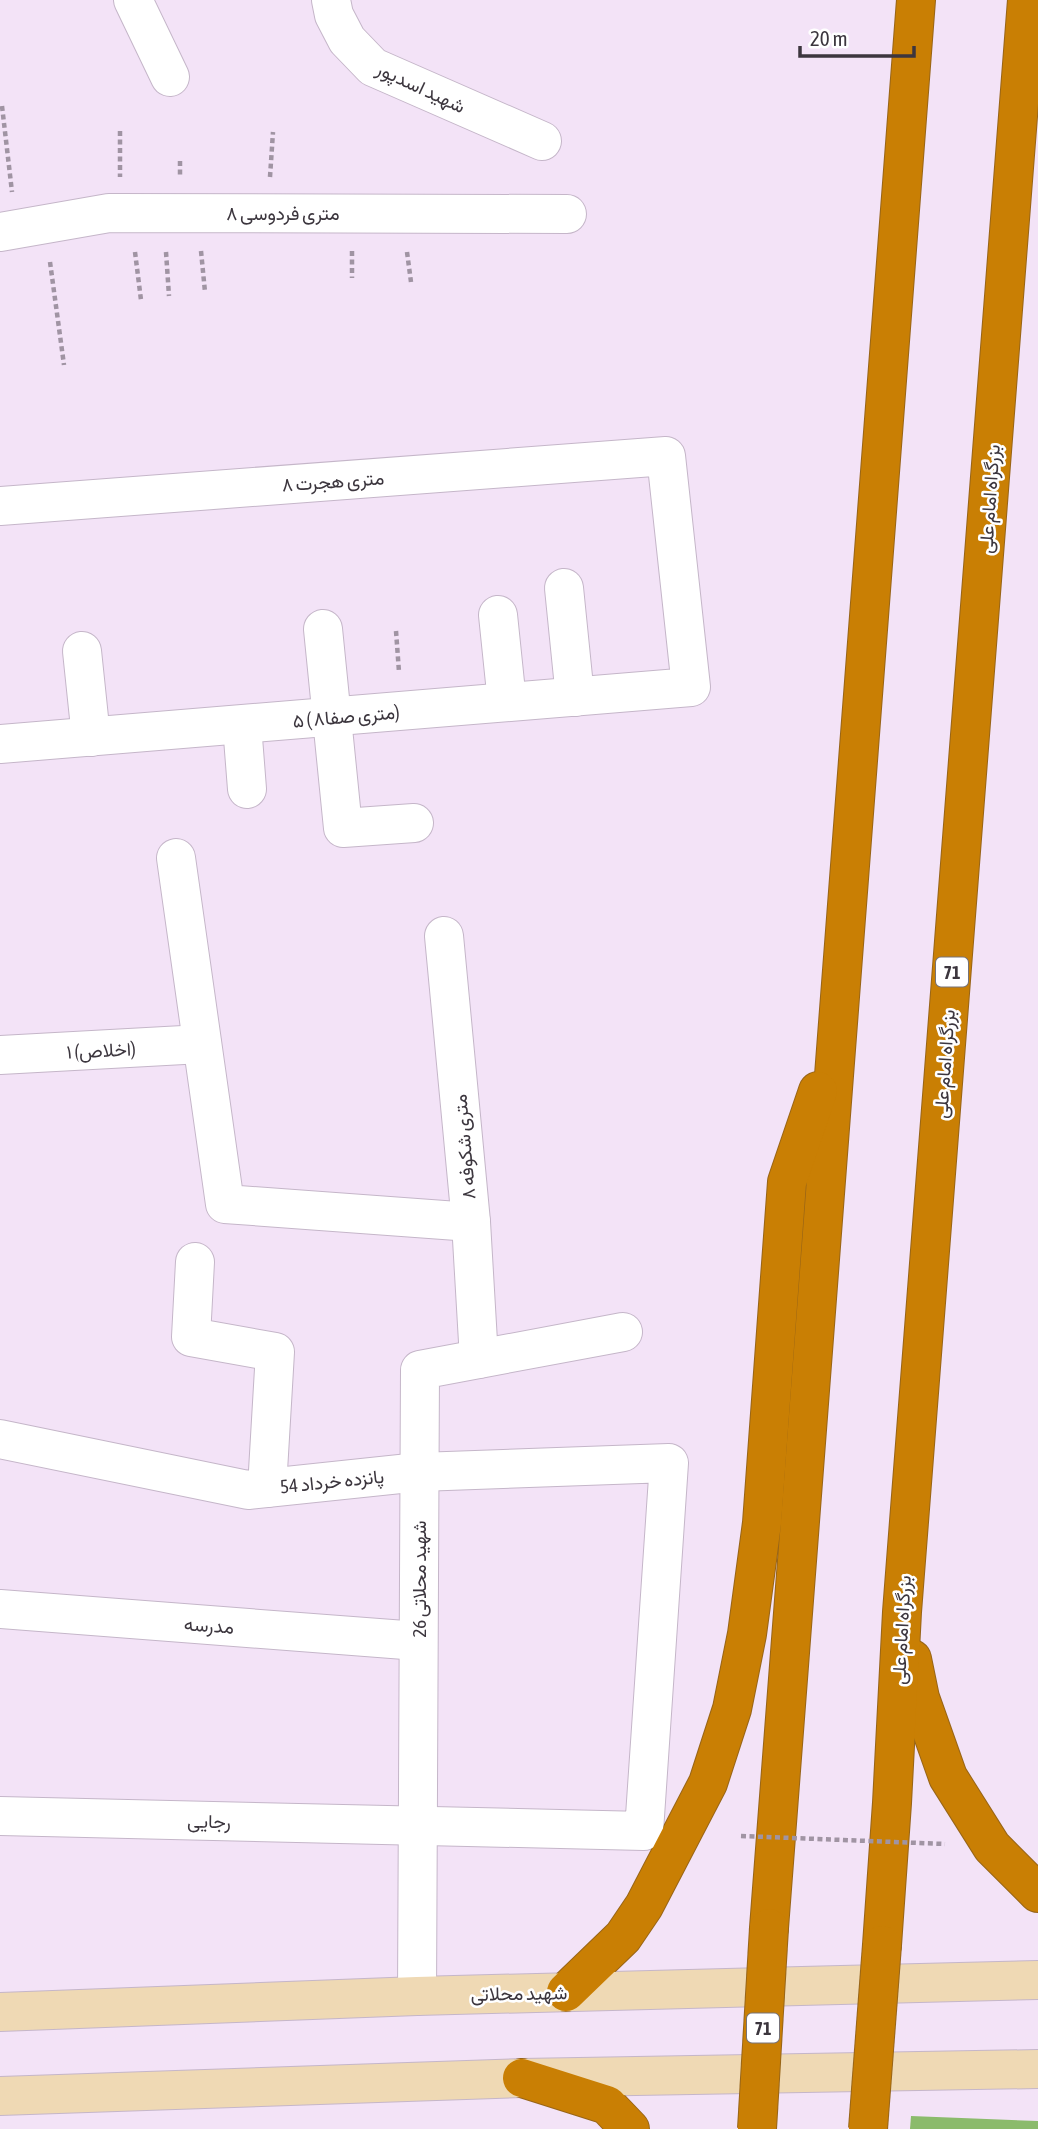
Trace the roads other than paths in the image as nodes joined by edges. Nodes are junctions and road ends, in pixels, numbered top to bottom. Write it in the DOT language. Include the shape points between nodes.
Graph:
graph roads {
  1 [pos="133,0"];
  2 [pos="331,0"];
  3 [pos="916,0"];
  4 [pos="1027,0"];
  5 [pos="170,77"];
  6 [pos="542,141"];
  7 [pos="567,214"];
  8 [pos="20,228"];
  9 [pos="0,506"];
  10 [pos="564,588"];
  11 [pos="498,615"];
  12 [pos="323,629"];
  13 [pos="82,651"];
  14 [pos="691,687"];
  15 [pos="575,697"];
  16 [pos="507,702"];
  17 [pos="332,717"];
  18 [pos="242,725"];
  19 [pos="91,737"];
  20 [pos="0,744"];
  21 [pos="247,789"];
  22 [pos="414,822"];
  23 [pos="176,858"];
  24 [pos="444,936"];
  25 [pos="835,1039"];
  26 [pos="202,1044"];
  27 [pos="0,1055"];
  28 [pos="471,1222"];
  29 [pos="195,1262"];
  30 [pos="623,1332"];
  31 [pos="479,1359"];
  32 [pos="0,1439"];
  33 [pos="669,1463"];
  34 [pos="419,1472"];
  35 [pos="267,1488"];
  36 [pos="0,1609"];
  37 [pos="902,1612"];
  38 [pos="418,1641"];
  39 [pos="0,1816"];
  40 [pos="417,1826"];
  41 [pos="1038,1893"];
  42 [pos="1038,1980"];
  43 [pos="566,1992"];
  44 [pos="417,1996"];
  45 [pos="0,2012"];
  46 [pos="1034,2073"];
  47 [pos="522,2078"];
  48 [pos="0,2096"];
  49 [pos="630,2129"];
  50 [pos="757,2129"];
  51 [pos="868,2129"];
  1 -- 5 [label="street"];
  2 -- 6 [label="street, شهید اسدپور" via="347,40 373,67"];
  3 -- 25 [label="highway, 71"];
  4 -- 37 [label="highway, بزرگراه امام علی / 71"];
  7 -- 8 [label="street, ۸ متری فردوسی" via="109,213"];
  9 -- 14 [label="street, ۸ متری هجرت" via="666,456"];
  10 -- 15 [label="street"];
  11 -- 16 [label="street"];
  12 -- 17 [label="street"];
  13 -- 19 [label="street"];
  14 -- 15 [label="street, ۵ ( ۸متری صفا)"];
  15 -- 16 [label="street, ۵ ( ۸متری صفا)"];
  16 -- 17 [label="street, ۵ ( ۸متری صفا)"];
  17 -- 18 [label="street, ۵ ( ۸متری صفا)"];
  17 -- 22 [label="street" via="343,828"];
  18 -- 19 [label="street, ۵ ( ۸متری صفا)"];
  18 -- 21 [label="street"];
  19 -- 20 [label="street, ۵ ( ۸متری صفا)"];
  23 -- 26 [label="street"];
  24 -- 28 [label="street, ۸ متری شکوفه"];
  25 -- 43 [label="highway" via="787,1182 762,1523 732,1709 708,1783 644,1906 623,1937"];
  25 -- 50 [label="highway, 71, bridge"];
  26 -- 27 [label="street, ۱ (اخلاص)"];
  26 -- 28 [label="street" via="225,1204"];
  28 -- 31 [label="street, ۸ متری شکوفه"];
  29 -- 35 [label="street" via="191,1337 275,1352"];
  30 -- 31 [label="street, شهید محلاتی 26"];
  31 -- 34 [label="street, شهید محلاتی 26" via="420,1370"];
  32 -- 35 [label="street, پانزده خرداد 54" via="248,1490"];
  33 -- 34 [label="street, پانزده خرداد 54"];
  33 -- 40 [label="street, رجایی" via="644,1831"];
  34 -- 35 [label="street, پانزده خرداد 54"];
  34 -- 38 [label="street, شهید محلاتی 26"];
  36 -- 38 [label="street, مدرسه"];
  37 -- 41 [label="highway" via="920,1698 948,1777 992,1847"];
  37 -- 51 [label="highway, بزرگراه امام علی / 71, bridge"];
  38 -- 40 [label="street, شهید محلاتی 26"];
  39 -- 40 [label="street, رجایی"];
  40 -- 44 [label="street, شهید محلاتی 26"];
  42 -- 43 [label="main road, شهید محلاتی"];
  43 -- 44 [label="main road, شهید محلاتی"];
  44 -- 45 [label="main road, شهید محلاتی"];
  46 -- 47 [label="main road"];
  47 -- 48 [label="main road"];
  47 -- 49 [label="highway" via="607,2105"];
}
